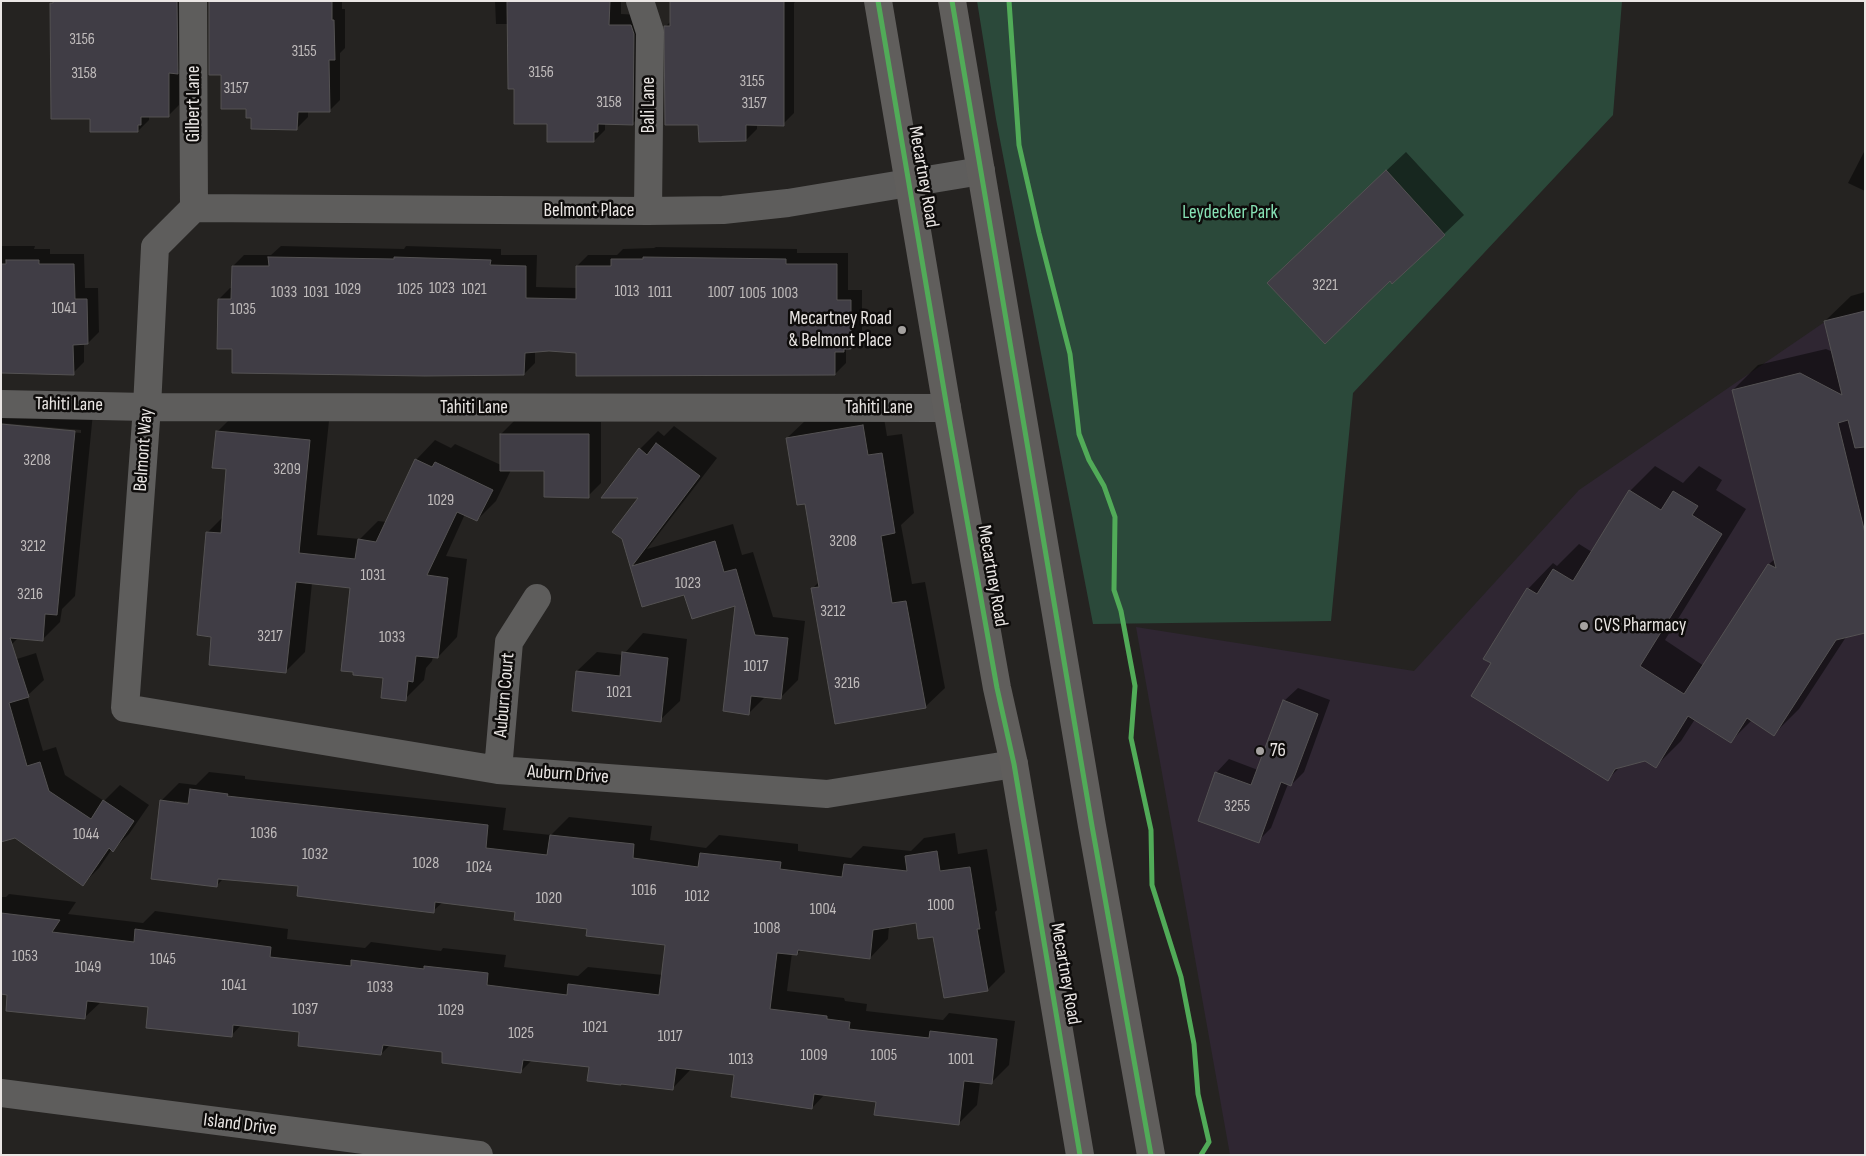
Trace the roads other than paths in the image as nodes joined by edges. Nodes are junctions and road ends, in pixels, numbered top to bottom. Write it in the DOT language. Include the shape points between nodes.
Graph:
graph roads {
  1 [pos="193,1"];
  2 [pos="640,1"];
  3 [pos="878,1"];
  4 [pos="952,1"];
  5 [pos="981,171"];
  6 [pos="909,183"];
  7 [pos="194,208"];
  8 [pos="648,211"];
  9 [pos="1,404"];
  10 [pos="147,408"];
  11 [pos="947,408"];
  12 [pos="537,598"];
  13 [pos="125,708"];
  14 [pos="1014,764"];
  15 [pos="498,770"];
  16 [pos="1,1094"];
  17 [pos="333,1146"];
  18 [pos="479,1155"];
  19 [pos="1080,1155"];
  20 [pos="1151,1155"];
  1 -- 7 [label="street, Gilbert Lane"];
  2 -- 8 [label="street, Bali Lane" via="650,32"];
  3 -- 6 [label="main road, Mecartney Road"];
  4 -- 5 [label="main road"];
  5 -- 6 [label="street, Belmont Place"];
  5 -- 20 [label="main road" via="1093,835"];
  6 -- 8 [label="street, Belmont Place" via="723,210"];
  6 -- 11 [label="main road, Mecartney Road"];
  7 -- 8 [label="street, Belmont Place"];
  7 -- 10 [label="street, Belmont Way" via="155,247"];
  9 -- 10 [label="street, Tahiti Lane"];
  10 -- 11 [label="street, Tahiti Lane"];
  10 -- 13 [label="street, Belmont Way"];
  11 -- 14 [label="main road, Mecartney Road" via="997,688"];
  12 -- 15 [label="street, Auburn Court" via="509,642"];
  13 -- 15 [label="street, Auburn Drive"];
  14 -- 15 [label="street, Auburn Drive" via="827,794"];
  14 -- 19 [label="main road, Mecartney Road"];
  16 -- 17 [label="street, Island Drive"];
  17 -- 18 [label="street, Island Drive"];
}
